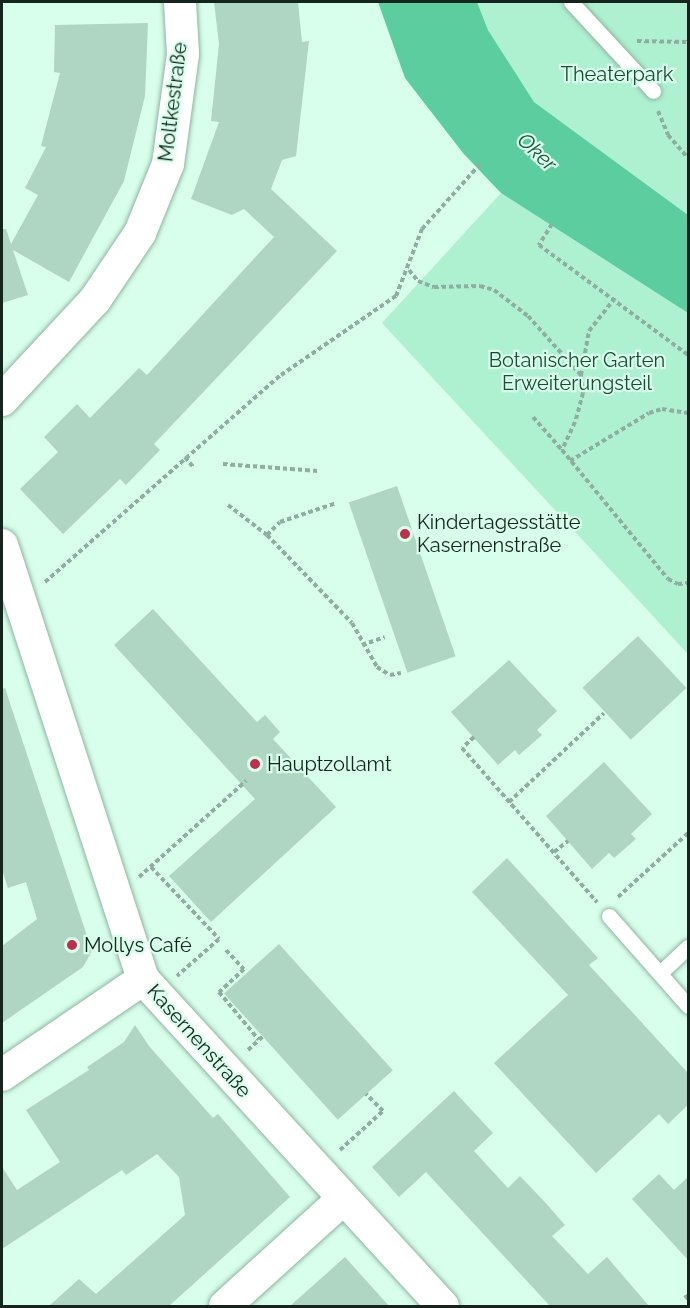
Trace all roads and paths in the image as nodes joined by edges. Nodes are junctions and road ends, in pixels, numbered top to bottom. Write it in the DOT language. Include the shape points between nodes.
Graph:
graph roads {
  1 [pos="180,2"];
  2 [pos="571,2"];
  3 [pos="652,40"];
  4 [pos="688,42"];
  5 [pos="653,91"];
  6 [pos="688,158"];
  7 [pos="481,163"];
  8 [pos="552,224"];
  9 [pos="409,270"];
  10 [pos="615,298"];
  11 [pos="688,354"];
  12 [pos="581,375"];
  13 [pos="2,400"];
  14 [pos="688,413"];
  15 [pos="533,417"];
  16 [pos="561,450"];
  17 [pos="185,457"];
  18 [pos="570,461"];
  19 [pos="222,464"];
  20 [pos="193,467"];
  21 [pos="318,471"];
  22 [pos="336,503"];
  23 [pos="228,505"];
  24 [pos="267,535"];
  25 [pos="2,545"];
  26 [pos="688,583"];
  27 [pos="38,589"];
  28 [pos="385,637"];
  29 [pos="362,645"];
  30 [pos="401,674"];
  31 [pos="604,713"];
  32 [pos="474,737"];
  33 [pos="246,780"];
  34 [pos="509,802"];
  35 [pos="688,833"];
  36 [pos="568,841"];
  37 [pos="554,852"];
  38 [pos="632,884"];
  39 [pos="609,916"];
  40 [pos="688,947"];
  41 [pos="226,950"];
  42 [pos="660,973"];
  43 [pos="150,987"];
  44 [pos="688,1006"];
  45 [pos="242,1055"];
  46 [pos="2,1075"];
  47 [pos="366,1094"];
  48 [pos="333,1157"];
  49 [pos="343,1199"];
  50 [pos="225,1306"];
  51 [pos="443,1306"];
  1 -- 13 [label="street, Moltkestraße" via="183,54 168,164 140,233 95,300"];
  2 -- 5 [label="lane"];
  3 -- 4 [label="path"];
  5 -- 6 [label="path" via="668,135"];
  7 -- 9 [label="path" via="422,229"];
  8 -- 10 [label="path" via="539,245"];
  9 -- 12 [label="path" via="418,281 434,287 480,286 494,291 528,316"];
  9 -- 17 [label="path" via="396,296 281,375"];
  10 -- 11 [label="path"];
  10 -- 12 [label="path" via="589,331"];
  12 -- 16 [label="path" via="583,393"];
  14 -- 18 [label="path" via="662,409 649,413"];
  15 -- 16 [label="path"];
  16 -- 18 [label="path"];
  17 -- 20 [label="path"];
  17 -- 27 [label="path"];
  18 -- 26 [label="path" via="668,579"];
  19 -- 21 [label="path"];
  22 -- 24 [label="path" via="280,522"];
  23 -- 24 [label="path"];
  24 -- 29 [label="path" via="352,623"];
  25 -- 43 [label="street, Kasernenstraße"];
  28 -- 29 [label="path"];
  29 -- 30 [label="path" via="377,667 390,675"];
  31 -- 34 [label="path"];
  32 -- 34 [label="path" via="462,748"];
  33 -- 43 [label="path" via="151,867 219,939"];
  34 -- 37 [label="path"];
  35 -- 38 [label="path"];
  36 -- 37 [label="path"];
  37 -- 39 [label="path"];
  39 -- 42 [label="lane"];
  40 -- 42 [label="lane"];
  41 -- 45 [label="path" via="244,969 219,992 261,1038"];
  42 -- 44 [label="lane"];
  43 -- 46 [label="street"];
  43 -- 49 [label="street, Kasernenstraße"];
  47 -- 48 [label="path" via="383,1111"];
  49 -- 50 [label="street"];
  49 -- 51 [label="street, Kasernenstraße"];
}
